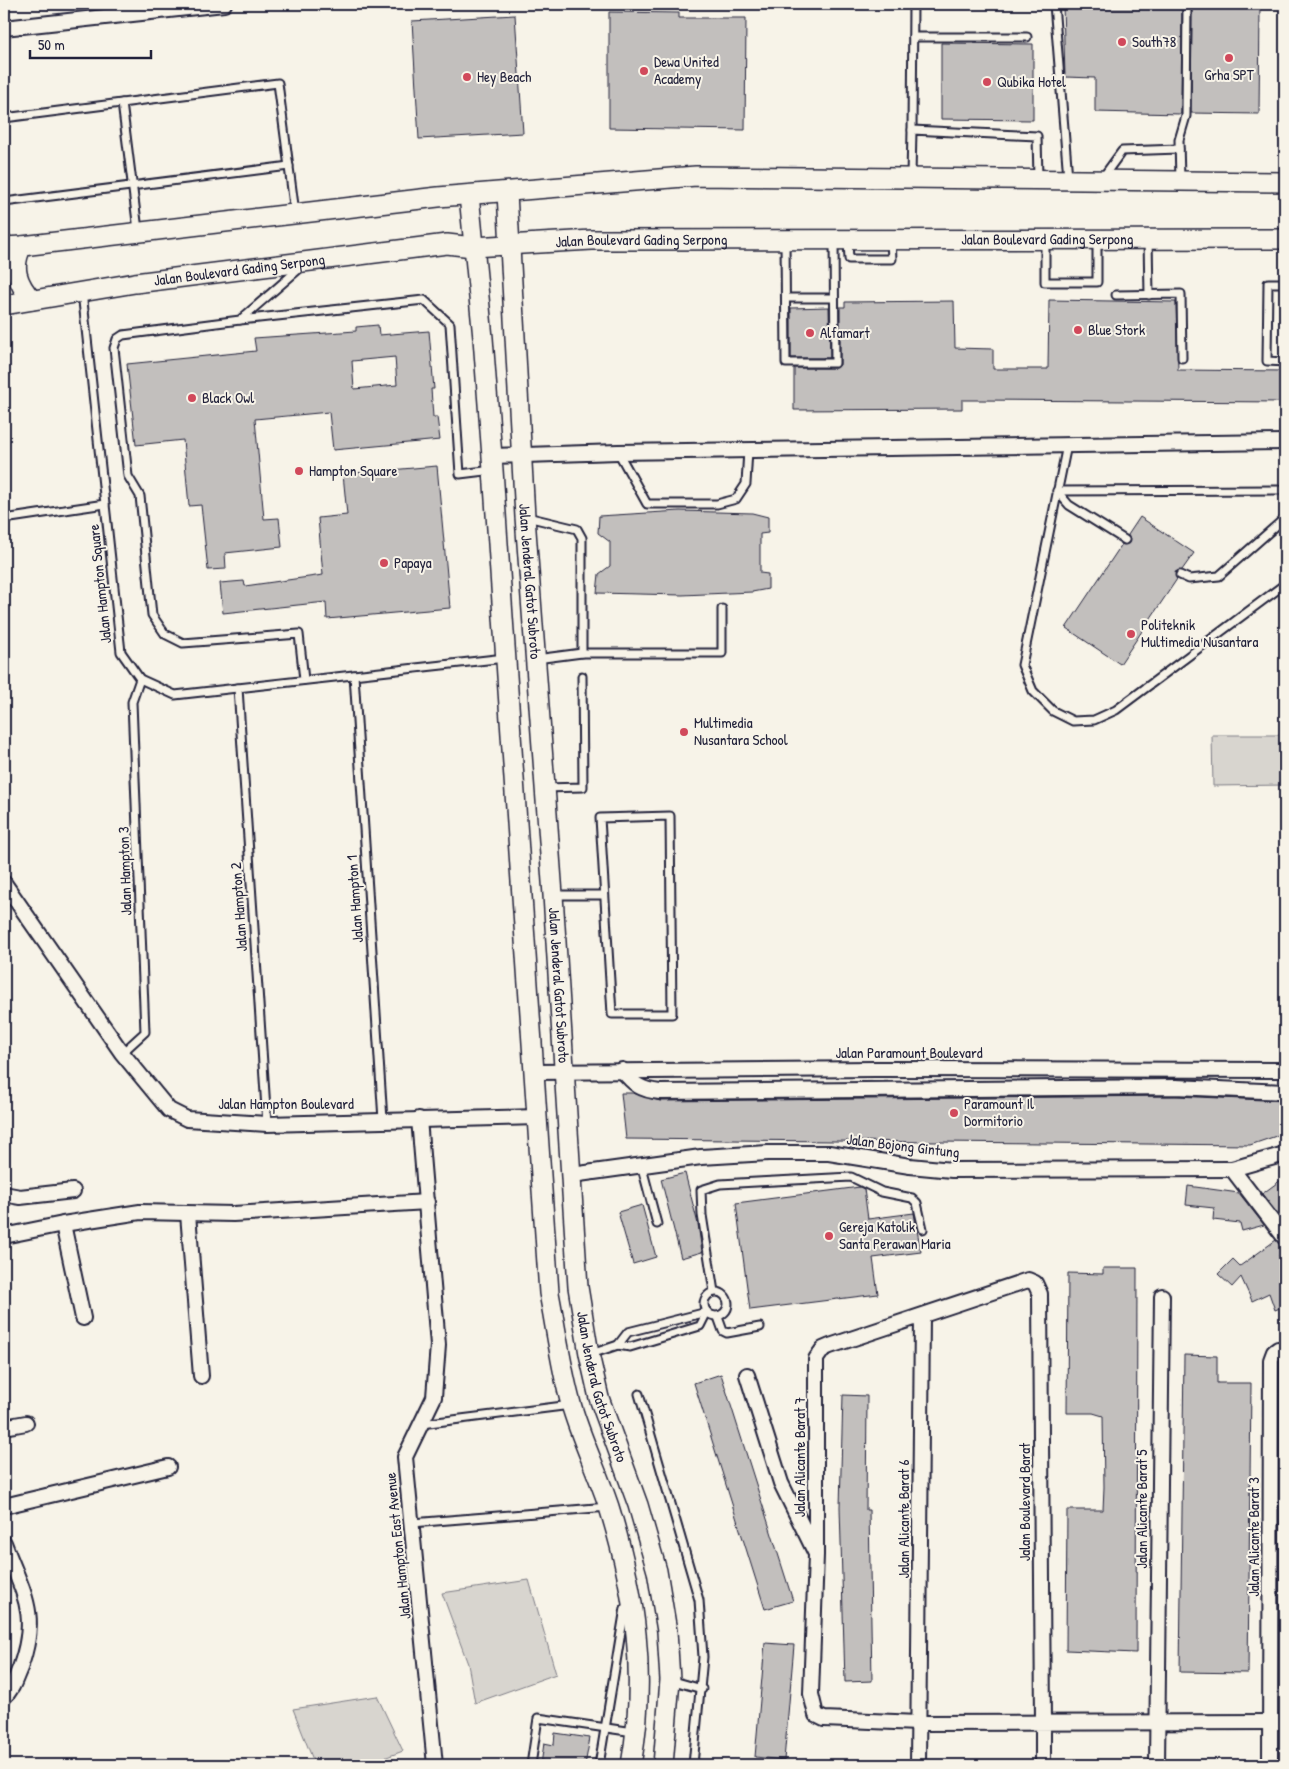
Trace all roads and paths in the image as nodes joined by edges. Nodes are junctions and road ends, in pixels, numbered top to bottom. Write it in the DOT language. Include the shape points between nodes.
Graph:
graph roads {
  1 [pos="224,4"];
  2 [pos="913,4"];
  3 [pos="1054,4"];
  4 [pos="1186,4"];
  5 [pos="4,28"];
  6 [pos="913,36"];
  7 [pos="1027,37"];
  8 [pos="122,103"];
  9 [pos="4,118"];
  10 [pos="912,130"];
  11 [pos="1179,149"];
  12 [pos="289,166"];
  13 [pos="911,178"];
  14 [pos="1038,179"];
  15 [pos="1068,179"];
  16 [pos="1101,180"];
  17 [pos="1180,180"];
  18 [pos="1285,182"];
  19 [pos="132,186"];
  20 [pos="507,193"];
  21 [pos="469,195"];
  22 [pos="4,202"];
  23 [pos="295,213"];
  24 [pos="138,233"];
  25 [pos="1045,239"];
  26 [pos="1098,239"];
  27 [pos="1148,239"];
  28 [pos="785,240"];
  29 [pos="841,240"];
  30 [pos="1285,240"];
  31 [pos="511,244"];
  32 [pos="13,246"];
  33 [pos="473,247"];
  34 [pos="308,261"];
  35 [pos="1285,283"];
  36 [pos="82,291"];
  37 [pos="1116,295"];
  38 [pos="1149,295"];
  39 [pos="786,298"];
  40 [pos="834,298"];
  41 [pos="32,300"];
  42 [pos="4,305"];
  43 [pos="240,320"];
  44 [pos="1182,358"];
  45 [pos="1285,362"];
  46 [pos="1285,442"];
  47 [pos="1067,445"];
  48 [pos="748,450"];
  49 [pos="618,452"];
  50 [pos="522,454"];
  51 [pos="492,463"];
  52 [pos="1058,490"];
  53 [pos="1285,490"];
  54 [pos="105,504"];
  55 [pos="525,517"];
  56 [pos="1285,518"];
  57 [pos="4,519"];
  58 [pos="1125,540"];
  59 [pos="1180,574"];
  60 [pos="1285,584"];
  61 [pos="722,609"];
  62 [pos="582,652"];
  63 [pos="505,658"];
  64 [pos="536,659"];
  65 [pos="354,675"];
  66 [pos="582,676"];
  67 [pos="140,679"];
  68 [pos="304,680"];
  69 [pos="238,688"];
  70 [pos="544,788"];
  71 [pos="4,883"];
  72 [pos="604,895"];
  73 [pos="554,896"];
  74 [pos="122,1053"];
  75 [pos="564,1070"];
  76 [pos="622,1070"];
  77 [pos="1285,1070"];
  78 [pos="533,1072"];
  79 [pos="1285,1092"];
  80 [pos="537,1117"];
  81 [pos="419,1119"];
  82 [pos="384,1120"];
  83 [pos="267,1124"];
  84 [pos="1285,1154"];
  85 [pos="641,1164"];
  86 [pos="1232,1169"];
  87 [pos="572,1175"];
  88 [pos="73,1191"];
  89 [pos="4,1194"];
  90 [pos="426,1202"];
  91 [pos="188,1214"];
  92 [pos="63,1224"];
  93 [pos="657,1224"];
  94 [pos="923,1229"];
  95 [pos="4,1236"];
  96 [pos="1285,1238"];
  97 [pos="714,1292"];
  98 [pos="1162,1296"];
  99 [pos="706,1312"];
  100 [pos="922,1316"];
  101 [pos="718,1317"];
  102 [pos="83,1318"];
  103 [pos="760,1327"];
  104 [pos="618,1345"];
  105 [pos="1280,1351"];
  106 [pos="589,1354"];
  107 [pos="747,1375"];
  108 [pos="201,1376"];
  109 [pos="639,1394"];
  110 [pos="571,1404"];
  111 [pos="26,1423"];
  112 [pos="421,1424"];
  113 [pos="4,1427"];
  114 [pos="168,1467"];
  115 [pos="4,1506"];
  116 [pos="609,1506"];
  117 [pos="412,1523"];
  118 [pos="4,1543"];
  119 [pos="816,1555"];
  120 [pos="630,1582"];
  121 [pos="670,1680"];
  122 [pos="702,1689"];
  123 [pos="4,1698"];
  124 [pos="1156,1722"];
  125 [pos="1269,1722"];
  126 [pos="1285,1722"];
  127 [pos="918,1723"];
  128 [pos="1042,1723"];
  129 [pos="605,1728"];
  130 [pos="637,1732"];
  131 [pos="435,1765"];
  132 [pos="531,1765"];
  133 [pos="599,1765"];
  134 [pos="631,1765"];
  135 [pos="663,1765"];
  136 [pos="693,1765"];
  137 [pos="918,1765"];
  138 [pos="1043,1765"];
  139 [pos="1157,1765"];
  140 [pos="1270,1765"];
  1 -- 5 [label="street"];
  2 -- 6 [label="lane"];
  3 -- 15 [label="lane"];
  4 -- 11 [label="lane" via="1186,116"];
  6 -- 7 [label="lane"];
  6 -- 10 [label="lane"];
  8 -- 9 [label="lane"];
  8 -- 12 [label="lane" via="278,83"];
  8 -- 19 [label="lane"];
  10 -- 13 [label="lane"];
  10 -- 14 [label="lane" via="1037,136"];
  11 -- 16 [label="lane" via="1122,151"];
  11 -- 17 [label="lane"];
  12 -- 19 [label="lane"];
  12 -- 23 [label="lane"];
  13 -- 14 [label="street"];
  13 -- 20 [label="street" via="696,176"];
  14 -- 15 [label="street"];
  15 -- 16 [label="street"];
  16 -- 17 [label="street"];
  17 -- 18 [label="street"];
  19 -- 22 [label="lane"];
  19 -- 24 [label="lane"];
  20 -- 21 [label="street"];
  20 -- 31 [label="street, Jalan Jenderal Gatot Subroto"];
  21 -- 23 [label="street"];
  21 -- 33 [label="street, Jalan Jenderal Gatot Subroto"];
  23 -- 24 [label="street"];
  24 -- 32 [label="street"];
  25 -- 26 [label="street, Jalan Boulevard Gading Serpong"];
  25 -- 26 [label="lane" via="1045,282 1098,282"];
  25 -- 29 [label="street, Jalan Boulevard Gading Serpong"];
  26 -- 27 [label="street, Jalan Boulevard Gading Serpong"];
  27 -- 30 [label="street, Jalan Boulevard Gading Serpong"];
  27 -- 38 [label="lane"];
  28 -- 29 [label="street, Jalan Boulevard Gading Serpong"];
  28 -- 31 [label="street, Jalan Boulevard Gading Serpong" via="592,240"];
  28 -- 39 [label="lane"];
  29 -- 40 [label="lane"];
  31 -- 33 [label="street, Jalan Boulevard Gading Serpong"];
  31 -- 50 [label="street, Jalan Jenderal Gatot Subroto"];
  32 -- 41 [label="street" via="15,273 22,289"];
  33 -- 34 [label="street, Jalan Boulevard Gading Serpong" via="447,244"];
  33 -- 51 [label="street, Jalan Jenderal Gatot Subroto"];
  34 -- 36 [label="street, Jalan Boulevard Gading Serpong"];
  34 -- 43 [label="lane"];
  35 -- 45 [label="lane" via="1268,283 1267,361"];
  36 -- 41 [label="street, Jalan Boulevard Gading Serpong"];
  36 -- 54 [label="lane, Jalan Hampton Square"];
  37 -- 38 [label="lane"];
  38 -- 44 [label="lane" via="1181,294"];
  39 -- 40 [label="lane"];
  39 -- 40 [label="lane" via="786,363 835,363"];
  41 -- 42 [label="street, Jalan Boulevard Gading Serpong"];
  43 -- 51 [label="lane" via="424,300 450,324 460,474"];
  43 -- 68 [label="lane" via="123,335 114,348 128,476 140,496 152,615 164,634 183,643 300,634"];
  46 -- 47 [label="street"];
  47 -- 48 [label="street"];
  47 -- 52 [label="lane"];
  48 -- 49 [label="street"];
  48 -- 49 [label="lane" via="746,484 736,499 717,504 647,504"];
  49 -- 50 [label="street"];
  50 -- 51 [label="street"];
  50 -- 55 [label="street, Jalan Jenderal Gatot Subroto"];
  51 -- 63 [label="street, Jalan Jenderal Gatot Subroto"];
  52 -- 53 [label="lane"];
  52 -- 58 [label="lane" via="1069,506"];
  52 -- 60 [label="lane" via="1022,665 1033,691 1053,711 1073,721 1094,720 1116,710"];
  54 -- 57 [label="lane"];
  54 -- 67 [label="lane, Jalan Hampton Square" via="121,652"];
  55 -- 62 [label="lane" via="577,529 582,538"];
  55 -- 64 [label="street, Jalan Jenderal Gatot Subroto"];
  56 -- 59 [label="lane" via="1219,576 1189,579"];
  61 -- 62 [label="lane" via="722,653"];
  62 -- 64 [label="lane"];
  63 -- 65 [label="lane, Jalan Hampton Square"];
  63 -- 78 [label="street, Jalan Jenderal Gatot Subroto"];
  64 -- 70 [label="street, Jalan Jenderal Gatot Subroto"];
  65 -- 68 [label="lane, Jalan Hampton Square"];
  65 -- 82 [label="lane, Jalan Hampton 1"];
  66 -- 70 [label="lane" via="583,787"];
  67 -- 69 [label="lane, Jalan Hampton Square" via="174,695"];
  67 -- 74 [label="lane, Jalan Hampton 3" via="132,702 146,1032"];
  68 -- 69 [label="lane, Jalan Hampton Square"];
  69 -- 83 [label="lane, Jalan Hampton 2"];
  70 -- 73 [label="street, Jalan Jenderal Gatot Subroto"];
  71 -- 74 [label="street, Jalan Hampton Boulevard"];
  72 -- 72 [label="lane" via="612,1014 672,1014 670,816 600,818"];
  72 -- 73 [label="lane"];
  73 -- 75 [label="street, Jalan Jenderal Gatot Subroto"];
  74 -- 83 [label="street, Jalan Hampton Boulevard" via="169,1110 187,1119"];
  75 -- 76 [label="street, Jalan Paramount Boulevard"];
  75 -- 78 [label="street, Jalan Paramount Boulevard"];
  75 -- 87 [label="street, Jalan Jenderal Gatot Subroto"];
  76 -- 77 [label="street, Jalan Paramount Boulevard"];
  76 -- 79 [label="street" via="642,1090 660,1092 1176,1087"];
  78 -- 80 [label="street, Jalan Jenderal Gatot Subroto"];
  80 -- 81 [label="street, Jalan Hampton Boulevard"];
  80 -- 110 [label="street, Jalan Jenderal Gatot Subroto" via="549,1293"];
  81 -- 82 [label="street, Jalan Hampton Boulevard"];
  81 -- 90 [label="street, Jalan Hampton East Avenue"];
  82 -- 83 [label="street, Jalan Hampton Boulevard"];
  84 -- 86 [label="street, Jalan Bojong Gintung"];
  85 -- 86 [label="street, Jalan Bojong Gintung" via="711,1156 829,1153 952,1170"];
  85 -- 87 [label="street, Jalan Bojong Gintung"];
  85 -- 93 [label="lane"];
  86 -- 96 [label="street"];
  87 -- 106 [label="street, Jalan Jenderal Gatot Subroto" via="578,1288"];
  88 -- 89 [label="street" via="20,1197"];
  90 -- 91 [label="street"];
  90 -- 112 [label="street, Jalan Hampton East Avenue" via="438,1345 434,1397"];
  91 -- 92 [label="street" via="140,1212"];
  91 -- 108 [label="street"];
  92 -- 95 [label="street"];
  92 -- 102 [label="street"];
  94 -- 97 [label="lane" via="917,1203 912,1198 882,1192 851,1177 707,1186 701,1190 702,1215"];
  97 -- 99 [label="lane" via="704,1301"];
  97 -- 101 [label="lane" via="723,1294 729,1303 724,1315"];
  98 -- 124 [label="street, Jalan Alicante Barat 5"];
  99 -- 101 [label="lane"];
  99 -- 104 [label="lane" via="628,1332"];
  99 -- 104 [label="lane" via="700,1326 630,1347"];
  100 -- 119 [label="street, Jalan Alicante Barat 7" via="823,1349 816,1359"];
  100 -- 127 [label="street, Jalan Alicante Barat 6"];
  100 -- 128 [label="street, Jalan Boulevard Barat" via="1028,1280 1035,1283 1040,1294"];
  101 -- 103 [label="lane" via="723,1331 728,1333"];
  104 -- 106 [label="lane"];
  105 -- 125 [label="street, Jalan Alicante Barat 3" via="1271,1360"];
  106 -- 121 [label="street, Jalan Jenderal Gatot Subroto" via="599,1398 638,1505 656,1571 667,1631"];
  107 -- 119 [label="street, Jalan Alicante Barat 7" via="781,1483"];
  109 -- 122 [label="lane" via="699,1600"];
  110 -- 112 [label="lane"];
  110 -- 116 [label="street, Jalan Jenderal Gatot Subroto"];
  111 -- 113 [label="street"];
  112 -- 117 [label="street, Jalan Hampton East Avenue" via="405,1457"];
  114 -- 115 [label="street"];
  116 -- 117 [label="lane"];
  116 -- 120 [label="street, Jalan Jenderal Gatot Subroto"];
  117 -- 131 [label="street, Jalan Hampton East Avenue"];
  118 -- 123 [label="street" via="29,1608 31,1627 24,1657 10,1692"];
  119 -- 127 [label="street, Jalan Alicante Barat 7" via="811,1694 816,1715 824,1719"];
  120 -- 129 [label="lane"];
  120 -- 130 [label="street, Jalan Jenderal Gatot Subroto" via="640,1675"];
  121 -- 122 [label="lane"];
  121 -- 135 [label="street, Jalan Jenderal Gatot Subroto"];
  122 -- 136 [label="lane"];
  124 -- 125 [label="street"];
  124 -- 128 [label="street"];
  124 -- 139 [label="street, Jalan Alicante Barat 5"];
  125 -- 126 [label="street"];
  125 -- 140 [label="street, Jalan Alicante Barat 3"];
  127 -- 128 [label="street"];
  127 -- 137 [label="street, Jalan Alicante Barat 6"];
  128 -- 138 [label="street, Jalan Boulevard Barat"];
  129 -- 130 [label="lane"];
  129 -- 132 [label="lane" via="538,1718"];
  129 -- 133 [label="lane"];
  130 -- 134 [label="street, Jalan Jenderal Gatot Subroto"];
}
